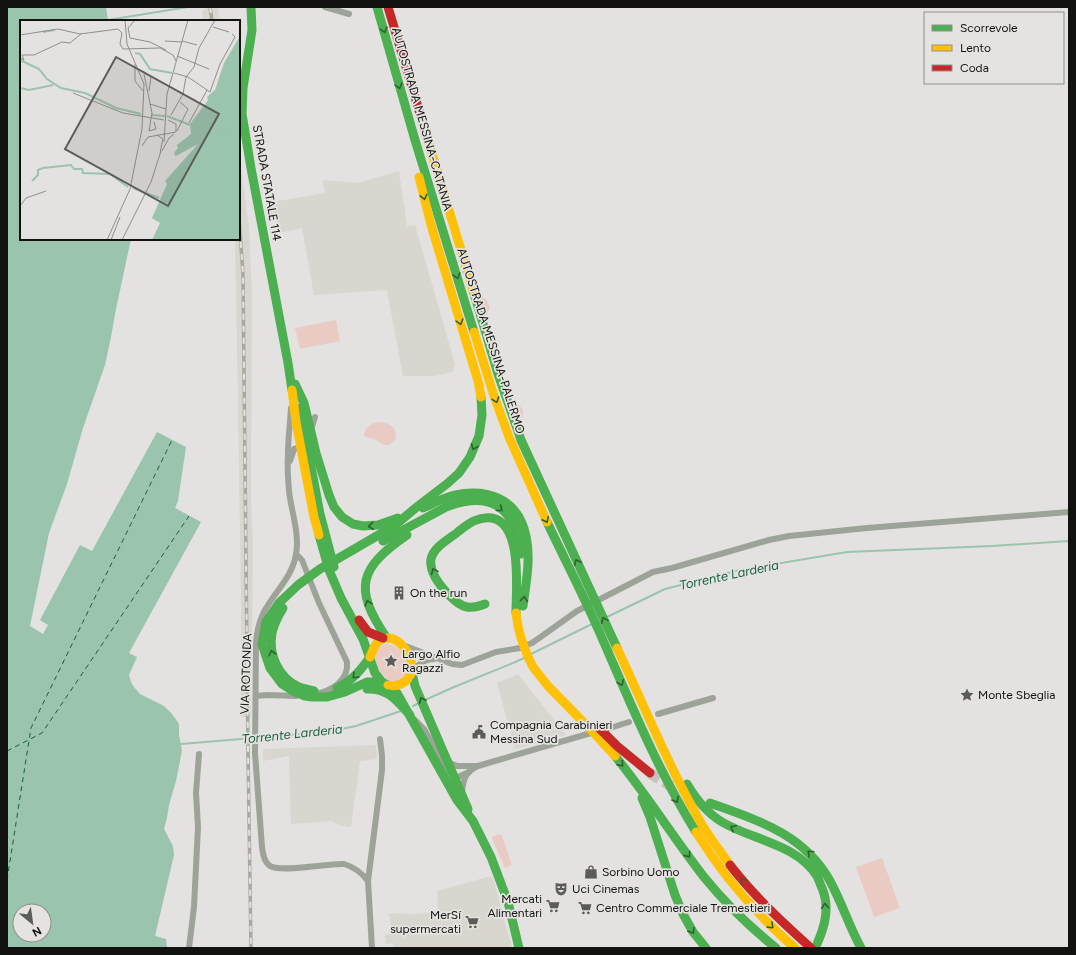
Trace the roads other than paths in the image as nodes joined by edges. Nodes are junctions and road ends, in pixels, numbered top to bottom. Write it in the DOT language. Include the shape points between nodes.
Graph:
graph roads {
  1 [pos="251,7"];
  2 [pos="325,7"];
  3 [pos="377,7"];
  4 [pos="388,7"];
  5 [pos="349,14"];
  6 [pos="408,117"];
  7 [pos="456,236"];
  8 [pos="445,239"];
  9 [pos="293,385"];
  10 [pos="315,417"];
  11 [pos="311,430"];
  12 [pos="288,443"];
  13 [pos="302,443"];
  14 [pos="288,473"];
  15 [pos="326,484"];
  16 [pos="470,500"];
  17 [pos="1069,512"];
  18 [pos="408,514"];
  19 [pos="296,554"];
  20 [pos="351,556"];
  21 [pos="517,592"];
  22 [pos="484,604"];
  23 [pos="384,638"];
  24 [pos="524,639"];
  25 [pos="400,643"];
  26 [pos="619,652"];
  27 [pos="370,657"];
  28 [pos="436,658"];
  29 [pos="538,668"];
  30 [pos="412,672"];
  31 [pos="385,683"];
  32 [pos="349,690"];
  33 [pos="334,693"];
  34 [pos="256,696"];
  35 [pos="713,698"];
  36 [pos="658,714"];
  37 [pos="410,715"];
  38 [pos="629,722"];
  39 [pos="607,729"];
  40 [pos="591,733"];
  41 [pos="380,739"];
  42 [pos="199,754"];
  43 [pos="448,762"];
  44 [pos="469,770"];
  45 [pos="650,772"];
  46 [pos="633,778"];
  47 [pos="450,779"];
  48 [pos="462,795"];
  49 [pos="710,803"];
  50 [pos="473,821"];
  51 [pos="368,881"];
  52 [pos="814,946"];
  53 [pos="189,948"];
  54 [pos="372,948"];
  55 [pos="519,948"];
  56 [pos="706,948"];
  57 [pos="776,948"];
  58 [pos="795,948"];
  59 [pos="860,948"];
  1 -- 9 [label="main road, STRADA STATALE 114" via="252,30 243,88 242,114"];
  2 -- 5 [label="street"];
  3 -- 6 [label="main road, AUTOSTRADA MESSINA-CATANIA, one-way"];
  4 -- 7 [label="main road, AUTOSTRADA MESSINA-CATANIA"];
  6 -- 8 [label="main road, AUTOSTRADA MESSINA-CATANIA"];
  6 -- 18 [label="main road, one-way" via="416,165 431,225 478,381 482,412 478,440 464,467 450,483"];
  26 -- 7 [label="main road, AUTOSTRADA MESSINA-PALERMO, one-way" via="521,440"];
  8 -- 58 [label="main road, AUTOSTRADA MESSINA-PALERMO, one-way" via="509,437 661,771 712,859 741,895"];
  9 -- 11 [label="main road" via="302,396"];
  9 -- 12 [label="street, VIA ROTONDA"];
  9 -- 13 [label="main road, STRADA STATALE 114"];
  10 -- 11 [label="street"];
  10 -- 15 [label="main road"];
  11 -- 13 [label="street"];
  11 -- 15 [label="main road"];
  12 -- 13 [label="street"];
  12 -- 14 [label="street, VIA ROTONDA"];
  13 -- 14 [label="street" via="293,451"];
  13 -- 23 [label="main road, STRADA STATALE 114" via="338,576 363,626 371,634"];
  13 -- 27 [label="main road, STRADA STATALE 114" via="314,517 325,559"];
  14 -- 19 [label="street, VIA ROTONDA" via="297,539"];
  18 -- 15 [label="main road, one-way" via="378,525 353,524 342,517 334,507"];
  16 -- 20 [label="main road" via="437,511"];
  16 -- 21 [label="main road, one-way" via="493,503 508,515 514,525 521,555"];
  23 -- 16 [label="main road, one-way" via="371,614 366,596 365,583 371,566 378,556 397,542 444,512"];
  17 -- 28 [label="street" via="867,528 769,540 654,572 577,611 537,640 520,648 496,652 458,665"];
  18 -- 20 [label="main road"];
  24 -- 18 [label="main road, one-way" via="523,607 529,559 528,542 521,518 513,509 493,495 479,492 450,496"];
  19 -- 34 [label="street, VIA ROTONDA" via="292,568 264,612 258,628"];
  19 -- 34 [label="street" via="302,560 319,603 346,658 347,671 338,684 320,693"];
  20 -- 33 [label="main road" via="292,599 279,613 271,634 272,655 286,678 303,688"];
  22 -- 21 [label="main road, one-way" via="466,609 448,595 430,560 445,542 479,518 496,519 508,530 515,563"];
  21 -- 24 [label="main road" via="517,627"];
  23 -- 25 [label="main road"];
  23 -- 27 [label="main road" via="374,647"];
  24 -- 29 [label="main road" via="527,656"];
  25 -- 28 [label="street"];
  25 -- 30 [label="main road" via="410,656"];
  52 -- 26 [label="main road, one-way" via="778,918 754,894 708,834 680,786"];
  52 -- 26 [label="main road, one-way" via="822,935 826,911 823,892 814,872 789,851 723,823 703,806 681,774 634,671"];
  27 -- 31 [label="main road" via="375,673"];
  27 -- 33 [label="main road, one-way" via="352,680"];
  28 -- 30 [label="street" via="421,663"];
  29 -- 45 [label="main road" via="617,746"];
  29 -- 46 [label="main road, one-way" via="548,686"];
  30 -- 31 [label="main road" via="409,680 401,685 392,686"];
  43 -- 30 [label="main road, one-way" via="415,686"];
  31 -- 32 [label="main road" via="364,683"];
  31 -- 37 [label="main road" via="397,693"];
  32 -- 33 [label="main road"];
  32 -- 37 [label="main road" via="381,689 392,696"];
  34 -- 51 [label="street, VIA ROTONDA" via="255,753 262,847 268,864 281,869 344,864 361,873"];
  35 -- 36 [label="street"];
  37 -- 47 [label="main road"];
  38 -- 39 [label="street"];
  40 -- 44 [label="street"];
  41 -- 51 [label="street" via="382,770"];
  42 -- 53 [label="street" via="194,907"];
  43 -- 44 [label="street"];
  43 -- 47 [label="main road"];
  44 -- 47 [label="street" via="462,770"];
  44 -- 48 [label="street" via="464,779"];
  46 -- 56 [label="main road, one-way" via="650,816 680,908 694,934"];
  46 -- 57 [label="main road, one-way" via="705,878 740,918"];
  47 -- 48 [label="main road"];
  47 -- 50 [label="main road" via="457,800"];
  48 -- 50 [label="main road"];
  59 -- 49 [label="main road, one-way" via="828,877 808,851 775,829"];
  50 -- 55 [label="main road" via="502,885"];
  51 -- 54 [label="street"];
}
